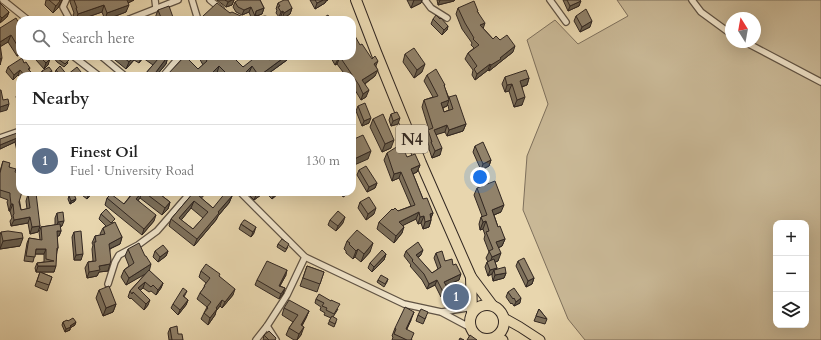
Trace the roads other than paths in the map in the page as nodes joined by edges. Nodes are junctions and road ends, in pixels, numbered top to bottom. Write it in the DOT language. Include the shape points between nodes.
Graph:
graph roads {
  1 [pos="3,0"];
  2 [pos="66,0"];
  3 [pos="155,0"];
  4 [pos="178,0"];
  5 [pos="192,0"];
  6 [pos="210,0"];
  7 [pos="356,0"];
  8 [pos="425,0"];
  9 [pos="550,0"];
  10 [pos="692,0"];
  11 [pos="156,8"];
  12 [pos="228,13"];
  13 [pos="23,16"];
  14 [pos="68,16"];
  15 [pos="137,16"];
  16 [pos="197,16"];
  17 [pos="447,18"];
  18 [pos="566,22"];
  19 [pos="725,30"];
  20 [pos="757,48"];
  21 [pos="78,60"];
  22 [pos="106,60"];
  23 [pos="177,60"];
  24 [pos="94,72"];
  25 [pos="120,72"];
  26 [pos="166,72"];
  27 [pos="821,82"];
  28 [pos="16,132"];
  29 [pos="0,138"];
  30 [pos="188,196"];
  31 [pos="244,196"];
  32 [pos="305,257"];
  33 [pos="471,277"];
  34 [pos="108,284"];
  35 [pos="492,305"];
  36 [pos="474,309"];
  37 [pos="441,312"];
  38 [pos="504,323"];
  39 [pos="267,326"];
  40 [pos="471,328"];
  41 [pos="496,339"];
  42 [pos="256,340"];
  43 [pos="276,340"];
  44 [pos="540,340"];
  1 -- 13 [label="street"];
  2 -- 14 [label="street" via="63,7"];
  3 -- 11 [label="street"];
  4 -- 11 [label="street"];
  5 -- 16 [label="street"];
  6 -- 12 [label="street"];
  7 -- 33 [label="highway, N4" via="421,163"];
  8 -- 17 [label="street" via="431,8"];
  9 -- 18 [label="street"];
  10 -- 19 [label="street" via="701,12"];
  11 -- 15 [label="street"];
  20 -- 27 [label="street"];
  21 -- 24 [label="street"];
  22 -- 25 [label="street"];
  23 -- 26 [label="street"];
  28 -- 29 [label="street"];
  30 -- 34 [label="street" via="157,231 119,255"];
  31 -- 32 [label="street"];
  32 -- 37 [label="street" via="404,304"];
  32 -- 39 [label="street" via="287,295"];
  33 -- 35 [label="highway, N4"];
  33 -- 36 [label="highway, N4"];
  35 -- 36 [label="highway" via="484,304"];
  35 -- 38 [label="highway, N4" via="500,310"];
  36 -- 37 [label="street"];
  36 -- 40 [label="highway, N4" via="470,320"];
  37 -- 40 [label="street"];
  38 -- 41 [label="highway"];
  38 -- 44 [label="main road" via="520,327"];
  39 -- 42 [label="street"];
  39 -- 43 [label="street"];
  40 -- 41 [label="highway" via="479,337"];
}
